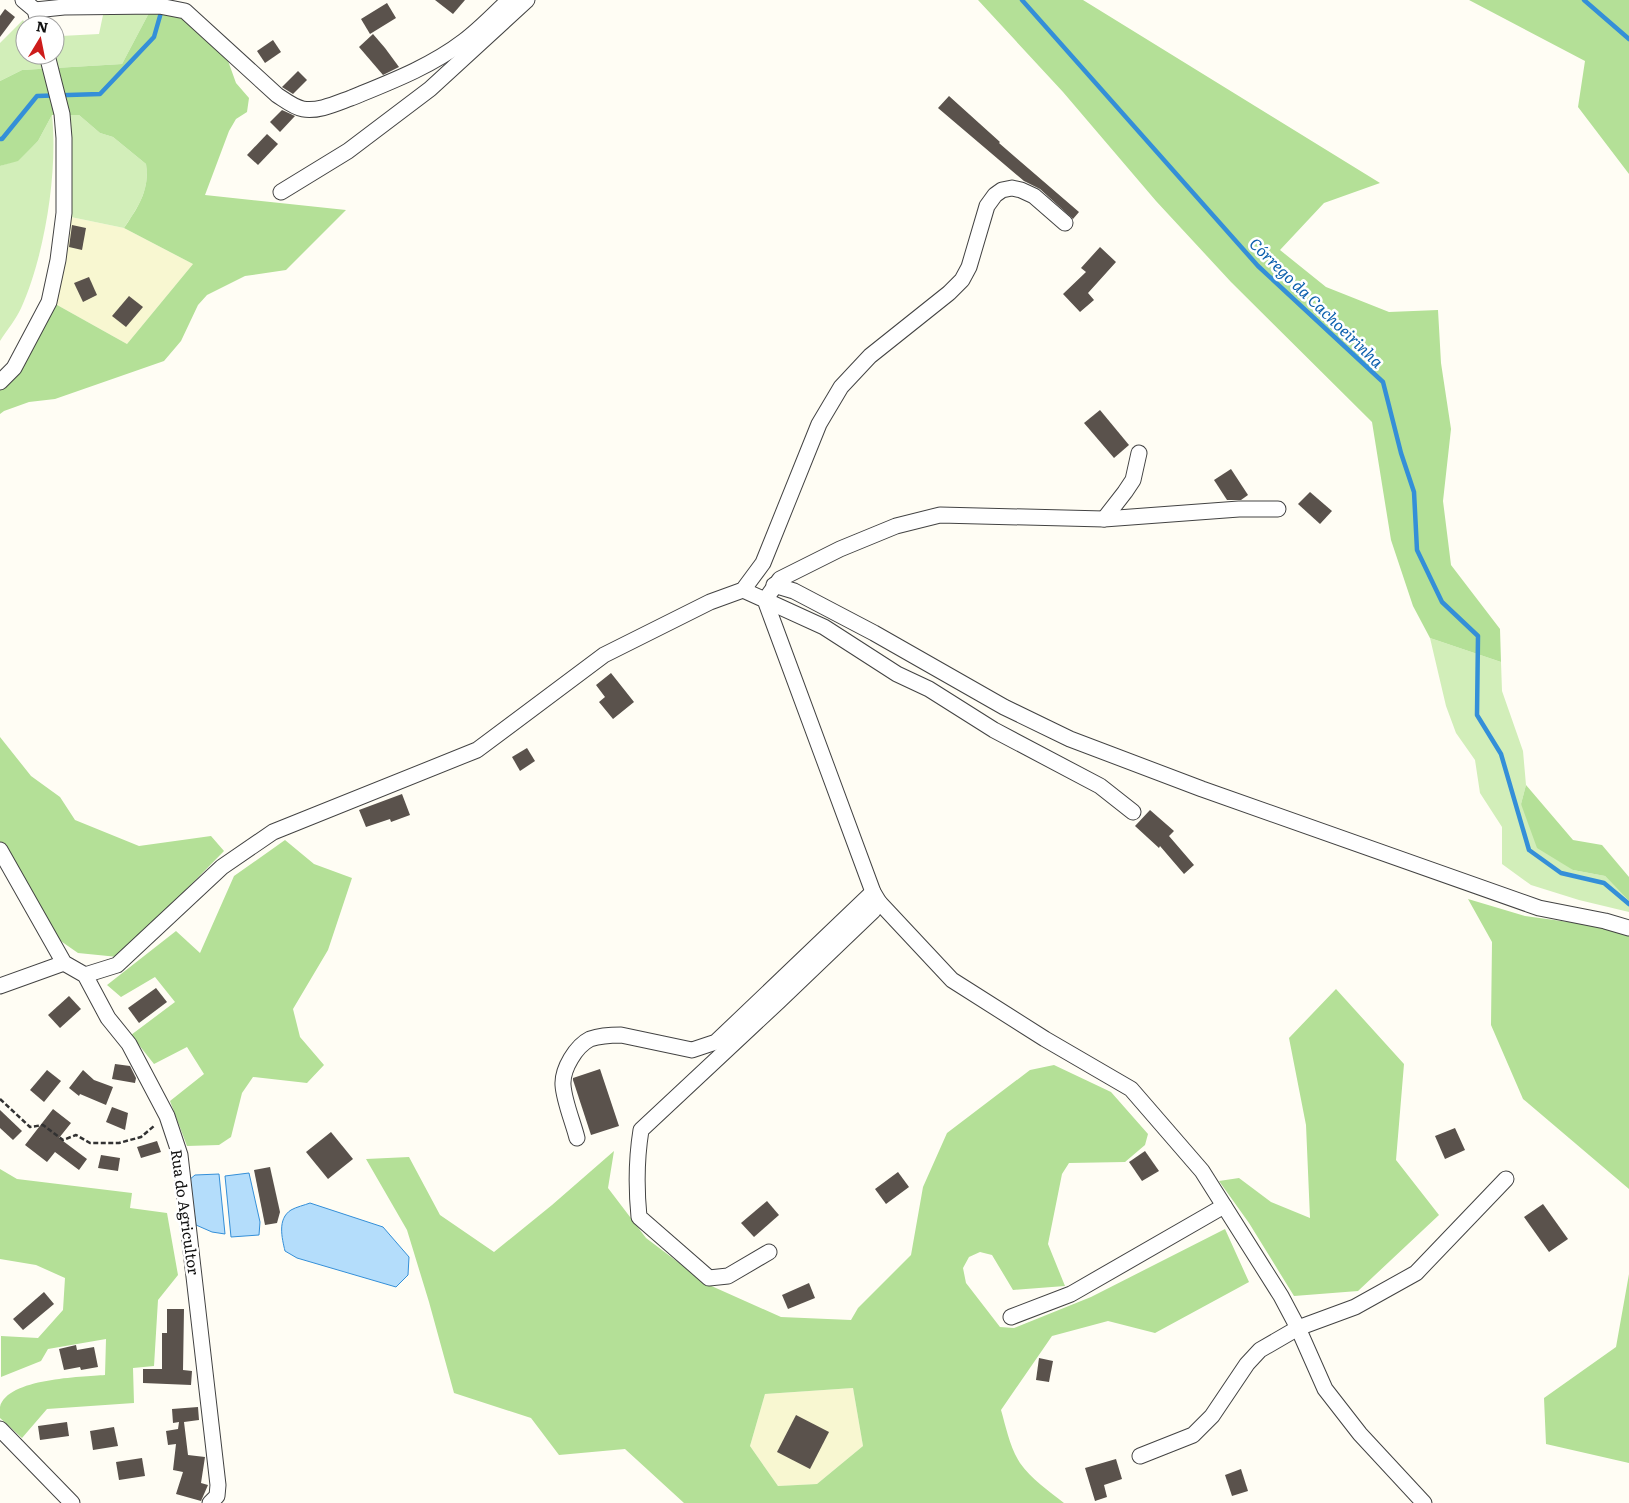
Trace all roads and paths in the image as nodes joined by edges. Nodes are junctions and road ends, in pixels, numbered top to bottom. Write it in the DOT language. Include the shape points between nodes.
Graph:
graph roads {
  1 [pos="509,0"];
  2 [pos="527,0"];
  3 [pos="29,5"];
  4 [pos="178,7"];
  5 [pos="50,65"];
  6 [pos="280,192"];
  7 [pos="1064,223"];
  8 [pos="0,382"];
  9 [pos="1139,453"];
  10 [pos="1278,509"];
  11 [pos="1104,519"];
  12 [pos="774,585"];
  13 [pos="743,590"];
  14 [pos="765,600"];
  15 [pos="1133,812"];
  16 [pos="0,850"];
  17 [pos="876,897"];
  18 [pos="1629,928"];
  19 [pos="64,964"];
  20 [pos="85,975"];
  21 [pos="0,986"];
  22 [pos="0,1099"];
  23 [pos="167,1116"];
  24 [pos="577,1138"];
  25 [pos="1506,1179"];
  26 [pos="1224,1206"];
  27 [pos="769,1252"];
  28 [pos="1012,1317"];
  29 [pos="1298,1328"];
  30 [pos="0,1429"];
  31 [pos="1140,1456"];
  32 [pos="72,1503"];
  33 [pos="210,1503"];
  34 [pos="1424,1503"];
  1 -- 4 [label="street" via="463,41 438,58 402,78 313,110 291,105"];
  2 -- 6 [label="street" via="422,95 348,151"];
  3 -- 4 [label="street"];
  5 -- 8 [label="street" via="62,114 64,213 58,260 49,302 14,368"];
  7 -- 13 [label="street" via="1034,196 1021,190 1012,188 995,195 987,206 962,280 870,356 841,387 819,424 763,563"];
  9 -- 11 [label="street" via="1133,480"];
  10 -- 11 [label="street"];
  11 -- 12 [label="street" via="940,516 896,526 840,548"];
  12 -- 14 [label="street"];
  12 -- 18 [label="street" via="803,596 1004,707 1070,739 1539,908"];
  13 -- 14 [label="street"];
  13 -- 20 [label="street" via="710,602 604,655 477,750 273,832 222,867 117,965"];
  14 -- 15 [label="street" via="824,627 994,730 1100,786"];
  14 -- 17 [label="street"];
  16 -- 19 [label="street"];
  17 -- 24 [label="street" via="716,1042 692,1050 621,1035 590,1039 567,1066 563,1084"];
  17 -- 26 [label="street" via="952,980 1131,1089 1202,1170"];
  17 -- 27 [label="street" via="873,911 641,1130 636,1157 639,1217 709,1278 728,1276"];
  19 -- 20 [label="street"];
  19 -- 21 [label="street"];
  20 -- 23 [label="street, Rua do Agricultor" via="108,1018 129,1044"];
  22 -- 23 [label="path" via="30,1127 43,1125 63,1140 76,1134 90,1143 119,1143 141,1137"];
  23 -- 33 [label="street, Rua do Agricultor" via="180,1155 218,1485 217,1496"];
  25 -- 29 [label="street" via="1416,1273 1355,1307"];
  26 -- 28 [label="street" via="1071,1294"];
  26 -- 29 [label="street"];
  29 -- 31 [label="street" via="1260,1350 1212,1416 1193,1435"];
  29 -- 34 [label="street" via="1325,1389 1360,1434"];
  30 -- 32 [label="street"];
}
